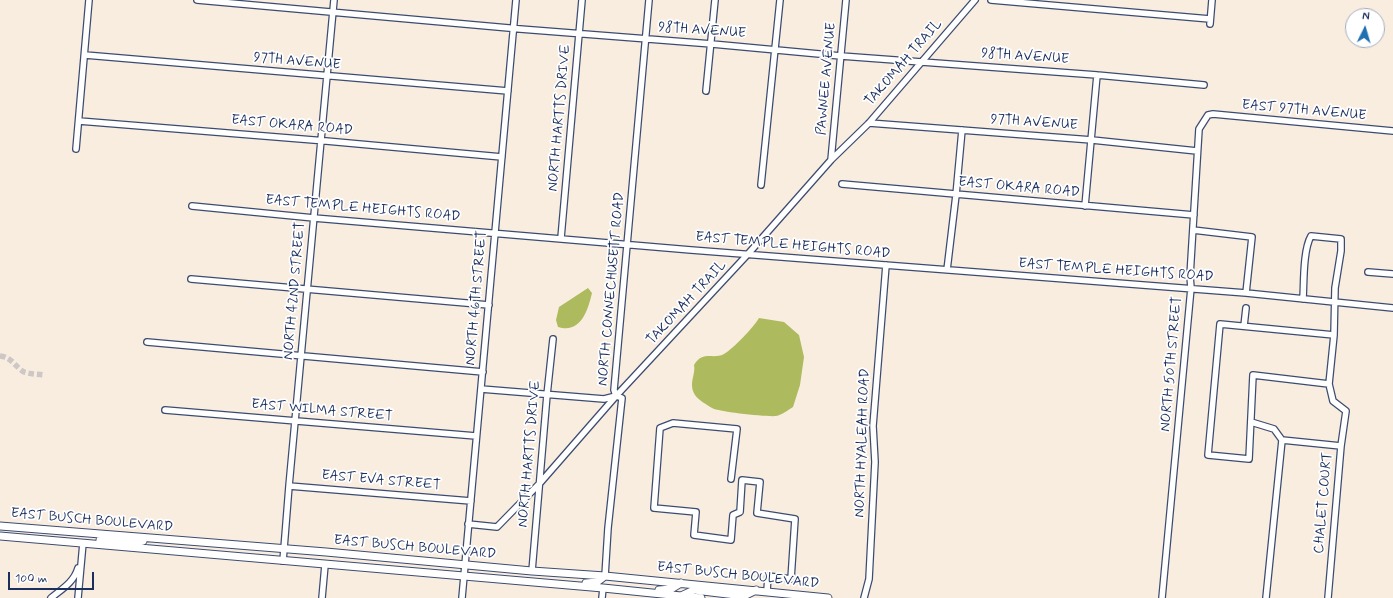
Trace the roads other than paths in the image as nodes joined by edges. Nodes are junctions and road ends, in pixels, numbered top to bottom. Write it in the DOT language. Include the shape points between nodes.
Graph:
graph roads {
  1 [pos="89,0"];
  2 [pos="198,0"];
  3 [pos="334,0"];
  4 [pos="516,0"];
  5 [pos="582,0"];
  6 [pos="649,0"];
  7 [pos="715,0"];
  8 [pos="780,0"];
  9 [pos="846,0"];
  10 [pos="975,0"];
  11 [pos="991,0"];
  12 [pos="1212,0"];
  13 [pos="333,13"];
  14 [pos="514,28"];
  15 [pos="579,34"];
  16 [pos="646,39"];
  17 [pos="712,44"];
  18 [pos="776,49"];
  19 [pos="85,55"];
  20 [pos="841,56"];
  21 [pos="923,61"];
  22 [pos="1096,74"];
  23 [pos="326,76"];
  24 [pos="1204,85"];
  25 [pos="508,91"];
  26 [pos="706,91"];
  27 [pos="1213,114"];
  28 [pos="79,121"];
  29 [pos="869,122"];
  30 [pos="962,130"];
  31 [pos="1393,131"];
  32 [pos="1092,140"];
  33 [pos="321,141"];
  34 [pos="76,149"];
  35 [pos="1197,151"];
  36 [pos="502,157"];
  37 [pos="831,160"];
  38 [pos="842,184"];
  39 [pos="761,185"];
  40 [pos="956,195"];
  41 [pos="192,206"];
  42 [pos="1086,206"];
  43 [pos="1194,215"];
  44 [pos="314,218"];
  45 [pos="1193,230"];
  46 [pos="495,233"];
  47 [pos="561,238"];
  48 [pos="627,244"];
  49 [pos="748,254"];
  50 [pos="886,265"];
  51 [pos="947,270"];
  52 [pos="1368,272"];
  53 [pos="1393,274"];
  54 [pos="192,279"];
  55 [pos="1191,288"];
  56 [pos="308,290"];
  57 [pos="1246,293"];
  58 [pos="1303,299"];
  59 [pos="1336,302"];
  60 [pos="489,305"];
  61 [pos="1246,308"];
  62 [pos="1393,308"];
  63 [pos="1244,326"];
  64 [pos="1334,335"];
  65 [pos="553,339"];
  66 [pos="148,342"];
  67 [pos="301,356"];
  68 [pos="483,372"];
  69 [pos="1329,384"];
  70 [pos="481,389"];
  71 [pos="547,395"];
  72 [pos="616,396"];
  73 [pos="165,410"];
  74 [pos="295,421"];
  75 [pos="1251,422"];
  76 [pos="476,436"];
  77 [pos="1282,440"];
  78 [pos="1341,446"];
  79 [pos="731,479"];
  80 [pos="540,483"];
  81 [pos="289,486"];
  82 [pos="470,501"];
  83 [pos="468,524"];
  84 [pos="0,526"];
  85 [pos="0,536"];
  86 [pos="151,539"];
  87 [pos="83,543"];
  88 [pos="284,549"];
  89 [pos="82,556"];
  90 [pos="283,561"];
  91 [pos="325,565"];
  92 [pos="465,566"];
  93 [pos="532,571"];
  94 [pos="605,576"];
  95 [pos="464,577"];
  96 [pos="681,583"];
  97 [pos="546,584"];
  98 [pos="603,588"];
  99 [pos="615,589"];
  100 [pos="756,590"];
  101 [pos="766,591"];
  102 [pos="322,597"];
  103 [pos="680,597"];
  104 [pos="51,598"];
  105 [pos="78,598"];
  106 [pos="462,598"];
  107 [pos="602,598"];
  108 [pos="701,598"];
  109 [pos="828,598"];
  110 [pos="864,598"];
  111 [pos="1162,598"];
  112 [pos="1266,598"];
  113 [pos="1328,598"];
  1 -- 19 [label="street"];
  2 -- 13 [label="street, 98TH AVENUE"];
  3 -- 13 [label="street, NORTH 42ND STREET"];
  4 -- 14 [label="street, NORTH 46TH STREET"];
  5 -- 15 [label="street, NORTH HARTTS DRIVE"];
  6 -- 16 [label="street, NORTH CONNECHUSETT ROAD"];
  7 -- 17 [label="street"];
  8 -- 18 [label="street"];
  9 -- 20 [label="street, PAWNEE AVENUE"];
  10 -- 21 [label="street, TAKOMAH TRAIL"];
  11 -- 12 [label="street" via="1210,21"];
  13 -- 14 [label="street, 98TH AVENUE"];
  13 -- 23 [label="street, NORTH 42ND STREET"];
  14 -- 15 [label="street, 98TH AVENUE"];
  14 -- 25 [label="street, NORTH 46TH STREET"];
  15 -- 16 [label="street, 98TH AVENUE"];
  15 -- 47 [label="street, NORTH HARTTS DRIVE"];
  16 -- 17 [label="street, 98TH AVENUE"];
  16 -- 48 [label="street, NORTH CONNECHUSETT ROAD"];
  17 -- 18 [label="street, 98TH AVENUE"];
  17 -- 26 [label="street"];
  18 -- 20 [label="street, 98TH AVENUE"];
  18 -- 39 [label="street"];
  19 -- 23 [label="street, 97TH AVENUE"];
  19 -- 28 [label="street"];
  20 -- 21 [label="street, 98TH AVENUE"];
  20 -- 37 [label="street, PAWNEE AVENUE"];
  21 -- 22 [label="street, 98TH AVENUE"];
  21 -- 29 [label="street, TAKOMAH TRAIL"];
  22 -- 24 [label="street, 98TH AVENUE"];
  22 -- 32 [label="street"];
  23 -- 25 [label="street, 97TH AVENUE"];
  23 -- 33 [label="street, NORTH 42ND STREET"];
  25 -- 36 [label="street, NORTH 46TH STREET"];
  27 -- 31 [label="street, EAST 97TH AVENUE"];
  27 -- 35 [label="street, NORTH 50TH STREET" via="1208,115 1199,129"];
  28 -- 33 [label="street, EAST OKARA ROAD"];
  28 -- 34 [label="street"];
  29 -- 30 [label="street, 97TH AVENUE"];
  29 -- 37 [label="street, TAKOMAH TRAIL"];
  30 -- 32 [label="street, 97TH AVENUE"];
  30 -- 40 [label="street"];
  32 -- 35 [label="street, 97TH AVENUE"];
  32 -- 42 [label="street"];
  33 -- 36 [label="street, EAST OKARA ROAD"];
  33 -- 44 [label="street, NORTH 42ND STREET"];
  35 -- 43 [label="street, NORTH 50TH STREET"];
  36 -- 46 [label="street, NORTH 46TH STREET"];
  37 -- 49 [label="street, TAKOMAH TRAIL"];
  38 -- 40 [label="street, EAST OKARA ROAD"];
  40 -- 42 [label="street, EAST OKARA ROAD"];
  40 -- 51 [label="street"];
  41 -- 44 [label="street, EAST TEMPLE HEIGHTS ROAD"];
  42 -- 43 [label="street, EAST OKARA ROAD"];
  43 -- 45 [label="street, NORTH 50TH STREET"];
  44 -- 46 [label="street, EAST TEMPLE HEIGHTS ROAD"];
  44 -- 56 [label="street, NORTH 42ND STREET"];
  45 -- 55 [label="street, NORTH 50TH STREET"];
  45 -- 57 [label="street" via="1252,237"];
  46 -- 47 [label="street, EAST TEMPLE HEIGHTS ROAD"];
  46 -- 60 [label="street, NORTH 46TH STREET"];
  47 -- 48 [label="street, EAST TEMPLE HEIGHTS ROAD"];
  48 -- 49 [label="street, EAST TEMPLE HEIGHTS ROAD"];
  48 -- 72 [label="street, NORTH CONNECHUSETT ROAD" via="614,390"];
  49 -- 50 [label="street, EAST TEMPLE HEIGHTS ROAD"];
  49 -- 72 [label="street, TAKOMAH TRAIL"];
  50 -- 51 [label="street, EAST TEMPLE HEIGHTS ROAD"];
  50 -- 110 [label="street, NORTH HYALEAH ROAD" via="873,426 876,462 869,579"];
  51 -- 55 [label="street, EAST TEMPLE HEIGHTS ROAD"];
  52 -- 53 [label="street"];
  54 -- 56 [label="street"];
  55 -- 57 [label="street, EAST TEMPLE HEIGHTS ROAD"];
  55 -- 111 [label="street, NORTH 50TH STREET"];
  56 -- 60 [label="street"];
  56 -- 67 [label="street, NORTH 42ND STREET"];
  57 -- 58 [label="street, EAST TEMPLE HEIGHTS ROAD"];
  58 -- 59 [label="street, EAST TEMPLE HEIGHTS ROAD"];
  58 -- 59 [label="street" via="1306,253 1311,236 1341,239 1335,288"];
  59 -- 62 [label="street, EAST TEMPLE HEIGHTS ROAD"];
  59 -- 64 [label="street"];
  60 -- 68 [label="street, NORTH 46TH STREET"];
  61 -- 63 [label="street"];
  63 -- 64 [label="street"];
  63 -- 75 [label="street" via="1220,324 1208,455 1249,459"];
  64 -- 69 [label="street"];
  65 -- 71 [label="street, NORTH HARTTS DRIVE"];
  66 -- 67 [label="street"];
  67 -- 68 [label="street"];
  67 -- 74 [label="street, NORTH 42ND STREET"];
  68 -- 70 [label="street, NORTH 46TH STREET"];
  69 -- 75 [label="street" via="1253,375"];
  69 -- 78 [label="street" via="1333,401 1346,411"];
  70 -- 71 [label="street"];
  70 -- 76 [label="street, NORTH 46TH STREET"];
  71 -- 72 [label="street" via="604,399"];
  71 -- 80 [label="street, NORTH HARTTS DRIVE"];
  72 -- 80 [label="street, TAKOMAH TRAIL"];
  72 -- 94 [label="street, NORTH CONNECHUSETT ROAD" via="622,398"];
  73 -- 74 [label="street, EAST WILMA STREET"];
  74 -- 76 [label="street, EAST WILMA STREET"];
  74 -- 81 [label="street, NORTH 42ND STREET"];
  75 -- 77 [label="street" via="1274,429"];
  76 -- 82 [label="street, NORTH 46TH STREET"];
  77 -- 78 [label="street, CHALET COURT"];
  77 -- 112 [label="street"];
  78 -- 113 [label="street, CHALET COURT"];
  79 -- 101 [label="street" via="737,428 673,423 660,428 654,508 696,512 694,535 731,540 733,515 740,512 742,480 760,482 757,513 795,519 791,579 768,576"];
  80 -- 83 [label="street, TAKOMAH TRAIL" via="497,527"];
  80 -- 93 [label="street, NORTH HARTTS DRIVE"];
  81 -- 82 [label="street, EAST EVA STREET"];
  81 -- 88 [label="street, NORTH 42ND STREET"];
  82 -- 83 [label="street, NORTH 46TH STREET"];
  83 -- 92 [label="street, NORTH 46TH STREET"];
  84 -- 86 [label="main road, EAST BUSCH BOULEVARD"];
  85 -- 87 [label="main road, EAST BUSCH BOULEVARD"];
  86 -- 87 [label="main road" via="134,542 91,540"];
  86 -- 88 [label="main road, EAST BUSCH BOULEVARD"];
  87 -- 89 [label="street"];
  87 -- 90 [label="main road, EAST BUSCH BOULEVARD"];
  88 -- 90 [label="street, NORTH 42ND STREET"];
  88 -- 92 [label="main road, EAST BUSCH BOULEVARD"];
  89 -- 104 [label="street" via="69,584"];
  89 -- 105 [label="street"];
  90 -- 91 [label="main road, EAST BUSCH BOULEVARD"];
  91 -- 95 [label="main road, EAST BUSCH BOULEVARD"];
  91 -- 102 [label="street"];
  92 -- 93 [label="main road, EAST BUSCH BOULEVARD"];
  92 -- 95 [label="street, NORTH 46TH STREET"];
  93 -- 94 [label="main road, EAST BUSCH BOULEVARD"];
  94 -- 96 [label="main road, EAST BUSCH BOULEVARD"];
  94 -- 97 [label="main road" via="597,582 590,583 554,580"];
  95 -- 97 [label="main road, EAST BUSCH BOULEVARD"];
  95 -- 106 [label="street, NORTH 46TH STREET"];
  96 -- 99 [label="main road" via="664,590 624,586"];
  96 -- 100 [label="main road, EAST BUSCH BOULEVARD"];
  97 -- 98 [label="main road, EAST BUSCH BOULEVARD"];
  98 -- 99 [label="main road, EAST BUSCH BOULEVARD"];
  98 -- 107 [label="street"];
  99 -- 103 [label="main road, EAST BUSCH BOULEVARD"];
  100 -- 101 [label="main road, EAST BUSCH BOULEVARD"];
  100 -- 103 [label="main road" via="744,596 694,590"];
  101 -- 109 [label="main road, EAST BUSCH BOULEVARD"];
  103 -- 108 [label="main road, EAST BUSCH BOULEVARD"];
}
